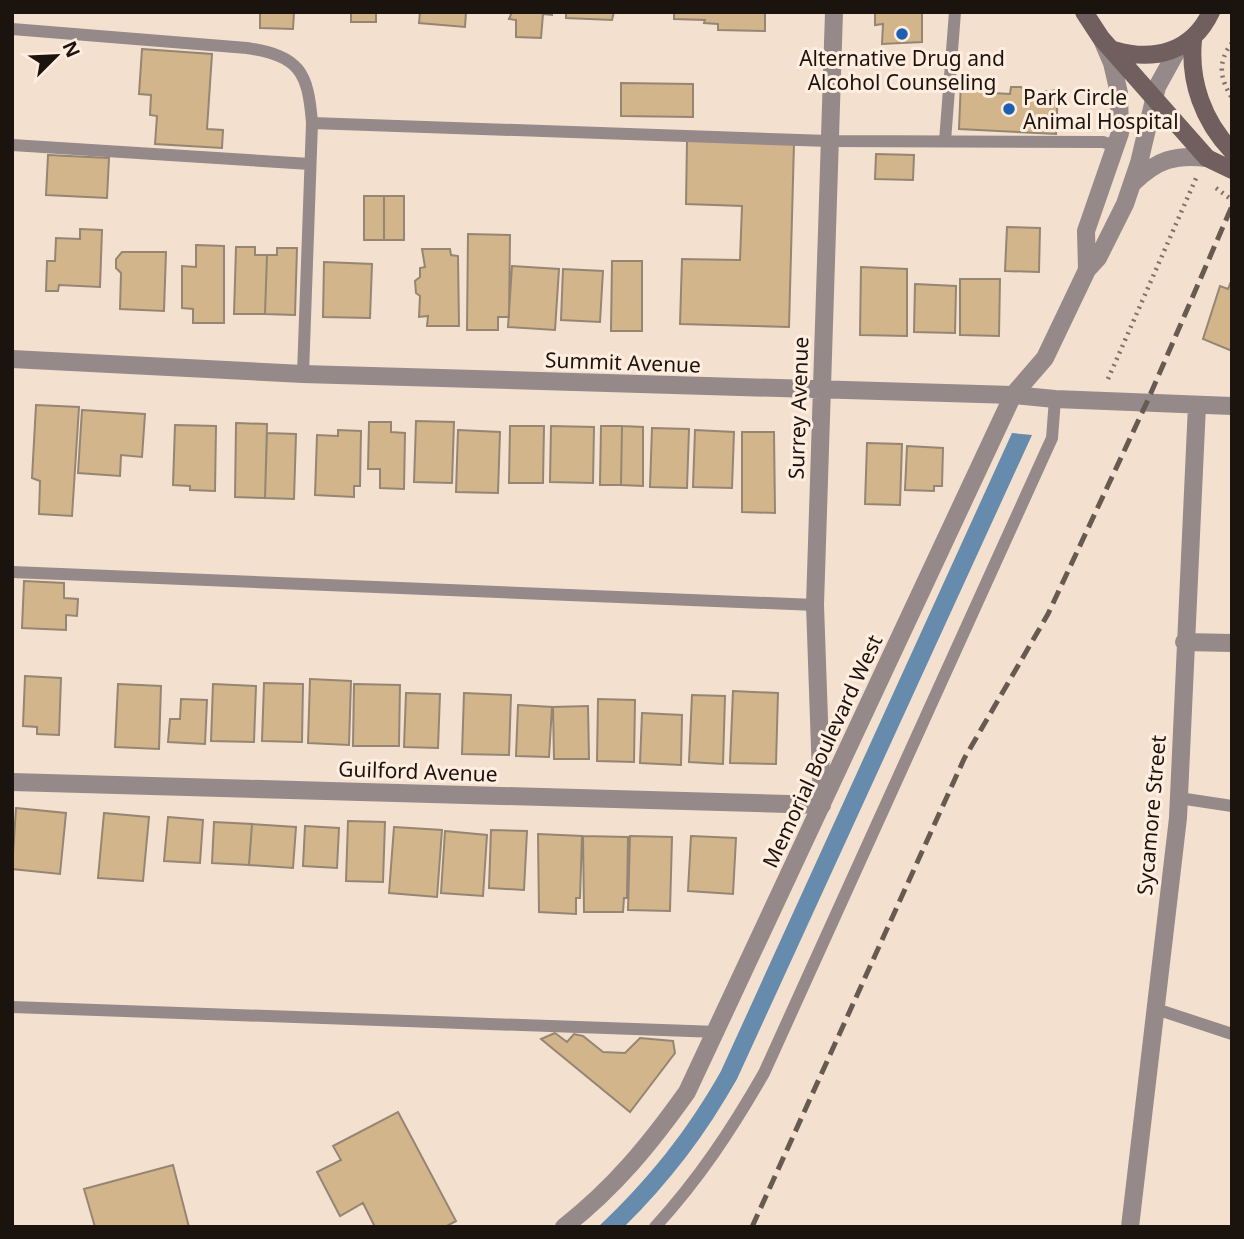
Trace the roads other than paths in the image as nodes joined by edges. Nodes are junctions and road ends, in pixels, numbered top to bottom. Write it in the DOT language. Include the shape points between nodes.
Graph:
graph roads {
  1 [pos="834,12"];
  2 [pos="955,12"];
  3 [pos="1084,12"];
  4 [pos="1211,12"];
  5 [pos="12,29"];
  6 [pos="1108,44"];
  7 [pos="1185,44"];
  8 [pos="1154,98"];
  9 [pos="312,123"];
  10 [pos="829,141"];
  11 [pos="945,142"];
  12 [pos="12,145"];
  13 [pos="1116,146"];
  14 [pos="1232,151"];
  15 [pos="1207,159"];
  16 [pos="310,164"];
  17 [pos="1232,170"];
  18 [pos="1131,185"];
  19 [pos="1087,270"];
  20 [pos="12,359"];
  21 [pos="303,374"];
  22 [pos="821,391"];
  23 [pos="1013,394"];
  24 [pos="1055,399"];
  25 [pos="1197,405"];
  26 [pos="1232,406"];
  27 [pos="12,572"];
  28 [pos="815,606"];
  29 [pos="1184,642"];
  30 [pos="1232,643"];
  31 [pos="12,782"];
  32 [pos="1179,798"];
  33 [pos="822,805"];
  34 [pos="1232,806"];
  35 [pos="12,1007"];
  36 [pos="1153,1008"];
  37 [pos="718,1032"];
  38 [pos="1232,1034"];
  39 [pos="564,1227"];
  40 [pos="655,1227"];
  41 [pos="1130,1227"];
  1 -- 10 [label="street, Surrey Avenue"];
  2 -- 11 [label="lane"];
  3 -- 6 [label="main road"];
  4 -- 7 [label="main road"];
  5 -- 9 [label="lane" via="277,52 309,86"];
  6 -- 7 [label="main road" via="1148,56"];
  6 -- 8 [label="main road"];
  6 -- 13 [label="street, Memorial Boulevard West" via="1119,93 1121,120"];
  7 -- 8 [label="street, Memorial Boulevard West"];
  7 -- 14 [label="main road" via="1196,91"];
  8 -- 15 [label="main road"];
  8 -- 18 [label="street, Memorial Boulevard West"];
  9 -- 10 [label="lane"];
  9 -- 16 [label="lane"];
  10 -- 11 [label="lane"];
  10 -- 22 [label="street, Surrey Avenue"];
  11 -- 13 [label="lane" via="1103,142"];
  12 -- 16 [label="lane"];
  13 -- 19 [label="street, Memorial Boulevard West" via="1086,231"];
  15 -- 17 [label="main road"];
  15 -- 18 [label="street" via="1170,157 1151,166"];
  16 -- 21 [label="lane"];
  18 -- 19 [label="street, Memorial Boulevard West" via="1098,258"];
  19 -- 23 [label="street, Memorial Boulevard West" via="1045,358"];
  20 -- 21 [label="street, Summit Avenue"];
  21 -- 22 [label="street, Summit Avenue"];
  22 -- 23 [label="street, Summit Avenue"];
  22 -- 28 [label="street, Surrey Avenue"];
  23 -- 24 [label="street, Summit Avenue"];
  23 -- 33 [label="street, Memorial Boulevard West"];
  24 -- 25 [label="street, Summit Avenue"];
  24 -- 40 [label="lane" via="1052,438 764,1073 728,1137 692,1187"];
  25 -- 26 [label="street, Summit Avenue"];
  25 -- 29 [label="street, Sycamore Street"];
  27 -- 28 [label="lane"];
  28 -- 33 [label="street, Surrey Avenue"];
  29 -- 30 [label="street"];
  29 -- 32 [label="street, Sycamore Street"];
  31 -- 33 [label="street, Guilford Avenue"];
  32 -- 34 [label="lane"];
  32 -- 36 [label="street, Sycamore Street"];
  33 -- 37 [label="street, Memorial Boulevard West"];
  35 -- 37 [label="lane"];
  36 -- 38 [label="lane"];
  36 -- 41 [label="street, Sycamore Street"];
  37 -- 39 [label="street, Memorial Boulevard West" via="687,1092 640,1157"];
}
